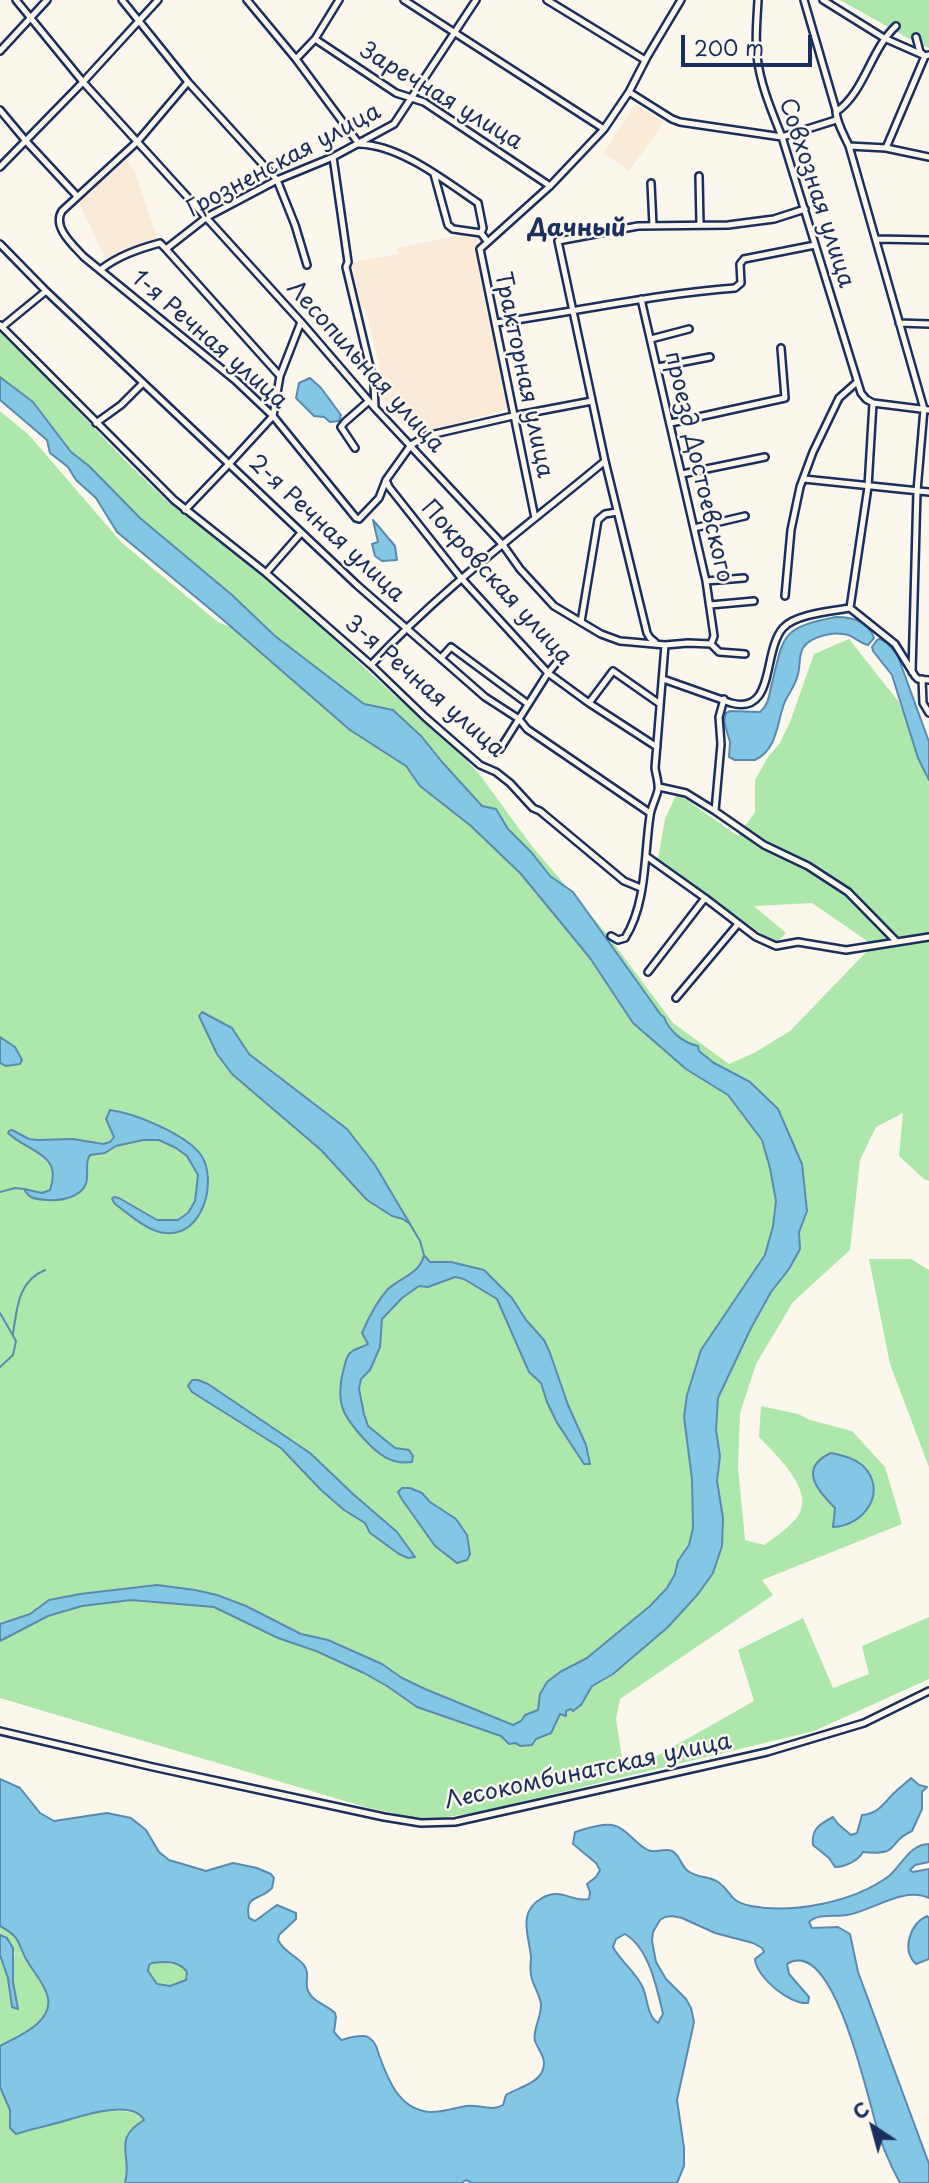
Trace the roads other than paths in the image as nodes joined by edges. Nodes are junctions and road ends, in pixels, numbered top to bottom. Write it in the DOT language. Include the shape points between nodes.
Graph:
graph roads {
  1 [pos="16,0"];
  2 [pos="47,0"];
  3 [pos="121,0"];
  4 [pos="158,0"];
  5 [pos="247,0"];
  6 [pos="339,0"];
  7 [pos="404,0"];
  8 [pos="477,0"];
  9 [pos="547,0"];
  10 [pos="681,0"];
  11 [pos="758,0"];
  12 [pos="804,0"];
  13 [pos="823,0"];
  14 [pos="31,16"];
  15 [pos="139,20"];
  16 [pos="896,26"];
  17 [pos="455,34"];
  18 [pos="916,37"];
  19 [pos="884,38"];
  20 [pos="315,39"];
  21 [pos="0,51"];
  22 [pos="927,56"];
  23 [pos="296,59"];
  24 [pos="645,60"];
  25 [pos="83,82"];
  26 [pos="188,82"];
  27 [pos="629,92"];
  28 [pos="412,97"];
  29 [pos="0,110"];
  30 [pos="836,112"];
  31 [pos="836,120"];
  32 [pos="604,129"];
  33 [pos="782,137"];
  34 [pos="25,140"];
  35 [pos="138,141"];
  36 [pos="359,144"];
  37 [pos="849,146"];
  38 [pos="886,148"];
  39 [pos="333,157"];
  40 [pos="929,158"];
  41 [pos="0,167"];
  42 [pos="433,174"];
  43 [pos="699,176"];
  44 [pos="277,180"];
  45 [pos="652,183"];
  46 [pos="550,186"];
  47 [pos="77,196"];
  48 [pos="805,209"];
  49 [pos="207,217"];
  50 [pos="700,225"];
  51 [pos="653,226"];
  52 [pos="481,233"];
  53 [pos="876,239"];
  54 [pos="929,240"];
  55 [pos="487,241"];
  56 [pos="0,244"];
  57 [pos="816,245"];
  58 [pos="166,249"];
  59 [pos="307,265"];
  60 [pos="100,270"];
  61 [pos="46,291"];
  62 [pos="641,299"];
  63 [pos="572,313"];
  64 [pos="300,322"];
  65 [pos="495,323"];
  66 [pos="899,323"];
  67 [pos="929,324"];
  68 [pos="1,326"];
  69 [pos="689,329"];
  70 [pos="651,339"];
  71 [pos="781,348"];
  72 [pos="710,357"];
  73 [pos="658,367"];
  74 [pos="280,376"];
  75 [pos="857,382"];
  76 [pos="143,383"];
  77 [pos="374,389"];
  78 [pos="368,400"];
  79 [pos="592,401"];
  80 [pos="873,403"];
  81 [pos="375,408"];
  82 [pos="926,409"];
  83 [pos="272,416"];
  84 [pos="513,416"];
  85 [pos="96,424"];
  86 [pos="671,424"];
  87 [pos="411,445"];
  88 [pos="355,448"];
  89 [pos="765,457"];
  90 [pos="605,461"];
  91 [pos="229,464"];
  92 [pos="682,474"];
  93 [pos="804,479"];
  94 [pos="386,480"];
  95 [pos="868,487"];
  96 [pos="917,491"];
  97 [pos="929,492"];
  98 [pos="185,510"];
  99 [pos="617,512"];
  100 [pos="745,516"];
  101 [pos="535,518"];
  102 [pos="694,528"];
  103 [pos="301,533"];
  104 [pos="503,545"];
  105 [pos="266,573"];
  106 [pos="461,578"];
  107 [pos="744,578"];
  108 [pos="706,581"];
  109 [pos="785,596"];
  110 [pos="754,601"];
  111 [pos="710,605"];
  112 [pos="850,608"];
  113 [pos="581,622"];
  114 [pos="406,627"];
  115 [pos="658,643"];
  116 [pos="711,644"];
  117 [pos="665,645"];
  118 [pos="744,654"];
  119 [pos="563,655"];
  120 [pos="441,658"];
  121 [pos="371,665"];
  122 [pos="912,672"];
  123 [pos="548,673"];
  124 [pos="663,679"];
  125 [pos="926,679"];
  126 [pos="724,699"];
  127 [pos="589,703"];
  128 [pos="528,704"];
  129 [pos="660,704"];
  130 [pos="929,713"];
  131 [pos="519,719"];
  132 [pos="657,747"];
  133 [pos="500,749"];
  134 [pos="659,787"];
  135 [pos="715,811"];
  136 [pos="650,813"];
  137 [pos="646,856"];
  138 [pos="641,888"];
  139 [pos="705,898"];
  140 [pos="738,924"];
  141 [pos="611,936"];
  142 [pos="929,937"];
  143 [pos="897,941"];
  144 [pos="648,972"];
  145 [pos="676,998"];
  146 [pos="929,1691"];
  147 [pos="0,1731"];
  1 -- 14 [label="street, Лесопильная улица"];
  2 -- 14 [label="street"];
  3 -- 15 [label="street"];
  4 -- 15 [label="street"];
  5 -- 23 [label="street"];
  6 -- 20 [label="street"];
  7 -- 17 [label="street"];
  8 -- 17 [label="street, Грозненская улица"];
  9 -- 24 [label="street"];
  10 -- 24 [label="street, Тракторная улица"];
  11 -- 33 [label="street, Совхозная улица" via="757,60"];
  12 -- 30 [label="street"];
  13 -- 19 [label="street"];
  14 -- 21 [label="street"];
  14 -- 25 [label="street, Лесопильная улица"];
  15 -- 25 [label="street"];
  15 -- 26 [label="street"];
  16 -- 19 [label="street"];
  17 -- 28 [label="street, Грозненская улица"];
  17 -- 32 [label="street"];
  18 -- 22 [label="street" via="920,52"];
  19 -- 22 [label="street"];
  19 -- 30 [label="street" via="847,104"];
  20 -- 23 [label="street"];
  20 -- 28 [label="street, Заречная улица" via="396,93"];
  22 -- 38 [label="street"];
  23 -- 36 [label="street"];
  24 -- 27 [label="street, Тракторная улица"];
  25 -- 34 [label="street"];
  25 -- 35 [label="street, Лесопильная улица"];
  26 -- 35 [label="street"];
  26 -- 44 [label="street"];
  27 -- 32 [label="street, Тракторная улица"];
  27 -- 33 [label="street" via="680,122"];
  28 -- 36 [label="street, Грозненская улица" via="394,124"];
  28 -- 46 [label="street, Заречная улица"];
  29 -- 34 [label="street"];
  30 -- 31 [label="street"];
  31 -- 33 [label="street"];
  31 -- 37 [label="street"];
  32 -- 46 [label="street, Тракторная улица"];
  33 -- 48 [label="street, Совхозная улица"];
  34 -- 41 [label="street"];
  34 -- 47 [label="street"];
  35 -- 47 [label="street"];
  35 -- 49 [label="street, Лесопильная улица"];
  36 -- 39 [label="street, Грозненская улица"];
  36 -- 42 [label="street, Тракторная улица" via="388,150"];
  37 -- 38 [label="street"];
  37 -- 53 [label="street"];
  38 -- 40 [label="street"];
  39 -- 44 [label="street, Грозненская улица"];
  39 -- 77 [label="street" via="346,267"];
  42 -- 52 [label="street, Тракторная улица" via="478,203"];
  42 -- 52 [label="street" via="448,225"];
  43 -- 50 [label="street"];
  44 -- 49 [label="street, Грозненская улица"];
  44 -- 59 [label="street"];
  45 -- 51 [label="street"];
  46 -- 55 [label="street, Тракторная улица"];
  47 -- 60 [label="street, 1-я Речная улица" via="58,218 62,231"];
  48 -- 50 [label="street" via="774,219"];
  48 -- 57 [label="street, Совхозная улица"];
  49 -- 58 [label="street, Грозненская улица"];
  49 -- 64 [label="street, Лесопильная улица"];
  50 -- 51 [label="street"];
  51 -- 63 [label="street" via="558,241"];
  52 -- 55 [label="street, Тракторная улица"];
  53 -- 54 [label="street"];
  53 -- 66 [label="street"];
  55 -- 65 [label="street, Тракторная улица" via="480,258"];
  56 -- 61 [label="street, 2-я Речная улица"];
  57 -- 62 [label="street" via="744,259 738,287"];
  57 -- 75 [label="street, Совхозная улица"];
  58 -- 60 [label="street" via="160,243 132,251"];
  58 -- 74 [label="street"];
  60 -- 83 [label="street, 1-я Речная улица" via="235,380"];
  61 -- 68 [label="street"];
  61 -- 76 [label="street, 2-я Речная улица"];
  62 -- 63 [label="street"];
  62 -- 70 [label="street, проезд Достоевского"];
  63 -- 65 [label="street"];
  63 -- 79 [label="street"];
  64 -- 74 [label="street"];
  64 -- 78 [label="street, Лесопильная улица"];
  65 -- 84 [label="street, Тракторная улица"];
  66 -- 67 [label="street"];
  66 -- 82 [label="street"];
  68 -- 85 [label="street, 3-я Речная улица"];
  69 -- 70 [label="street"];
  70 -- 73 [label="street, проезд Достоевского"];
  71 -- 86 [label="street" via="785,398"];
  72 -- 73 [label="street"];
  73 -- 86 [label="street, проезд Достоевского"];
  74 -- 83 [label="street"];
  75 -- 80 [label="street, Совхозная улица" via="866,400"];
  75 -- 93 [label="street" via="839,398"];
  76 -- 85 [label="street"];
  76 -- 91 [label="street, 2-я Речная улица"];
  77 -- 78 [label="street"];
  77 -- 81 [label="street"];
  78 -- 81 [label="street, Лесопильная улица"];
  78 -- 88 [label="street" via="341,428"];
  79 -- 84 [label="street"];
  79 -- 90 [label="street"];
  80 -- 82 [label="street"];
  80 -- 95 [label="street"];
  81 -- 87 [label="street, Лесопильная улица"];
  82 -- 96 [label="street"];
  83 -- 91 [label="street"];
  83 -- 94 [label="street, 1-я Речная улица" via="356,518 379,498"];
  84 -- 87 [label="street" via="426,436"];
  84 -- 101 [label="street, Тракторная улица"];
  85 -- 98 [label="street, 3-я Речная улица"];
  86 -- 92 [label="street, проезд Достоевского"];
  87 -- 94 [label="street"];
  87 -- 104 [label="street, Лесопильная улица"];
  89 -- 92 [label="street"];
  90 -- 99 [label="street"];
  90 -- 101 [label="street"];
  91 -- 98 [label="street"];
  91 -- 103 [label="street, 2-я Речная улица"];
  92 -- 102 [label="street, проезд Достоевского"];
  93 -- 95 [label="street"];
  93 -- 109 [label="street" via="791,530"];
  94 -- 106 [label="street, Покровская улица"];
  95 -- 96 [label="street"];
  95 -- 112 [label="street"];
  96 -- 97 [label="street"];
  96 -- 122 [label="street"];
  98 -- 105 [label="street, 3-я Речная улица"];
  99 -- 113 [label="street" via="598,520"];
  99 -- 115 [label="street" via="647,633"];
  100 -- 102 [label="street"];
  101 -- 104 [label="street"];
  102 -- 108 [label="street, проезд Достоевского"];
  103 -- 105 [label="street"];
  103 -- 114 [label="street, 2-я Речная улица"];
  104 -- 106 [label="street"];
  104 -- 113 [label="street, Лесопильная улица" via="554,606"];
  105 -- 121 [label="street, 3-я Речная улица"];
  106 -- 114 [label="street"];
  106 -- 123 [label="street, Покровская улица"];
  107 -- 108 [label="street"];
  108 -- 111 [label="street, проезд Достоевского"];
  110 -- 111 [label="street"];
  111 -- 116 [label="street, проезд Достоевского"];
  112 -- 122 [label="street" via="895,644"];
  112 -- 126 [label="street" via="800,618 784,626 757,701 741,705"];
  113 -- 115 [label="street, Лесопильная улица" via="620,641"];
  114 -- 120 [label="street, 2-я Речная улица"];
  114 -- 121 [label="street"];
  115 -- 117 [label="street, Лесопильная улица"];
  116 -- 117 [label="street, Лесопильная улица"];
  116 -- 118 [label="street, Лесопильная улица" via="719,652"];
  117 -- 124 [label="street"];
  119 -- 123 [label="street"];
  120 -- 128 [label="street" via="451,647"];
  120 -- 131 [label="street, 2-я Речная улица" via="485,697"];
  121 -- 138 [label="street, 3-я Речная улица" via="472,757 510,783 533,808 624,881"];
  122 -- 125 [label="street"];
  123 -- 127 [label="street, Покровская улица"];
  123 -- 128 [label="street"];
  124 -- 126 [label="street"];
  124 -- 129 [label="street"];
  125 -- 130 [label="street" via="923,703"];
  126 -- 135 [label="street" via="719,717 722,744"];
  127 -- 129 [label="street" via="613,671"];
  127 -- 132 [label="street, Покровская улица"];
  128 -- 131 [label="street"];
  129 -- 132 [label="street"];
  131 -- 133 [label="street"];
  131 -- 136 [label="street, 2-я Речная улица"];
  132 -- 134 [label="street"];
  134 -- 135 [label="street" via="686,793"];
  134 -- 136 [label="street"];
  135 -- 143 [label="street" via="764,845 848,892"];
  136 -- 137 [label="street"];
  137 -- 138 [label="street"];
  137 -- 139 [label="street"];
  138 -- 141 [label="street" via="625,938"];
  139 -- 140 [label="street"];
  139 -- 144 [label="street"];
  140 -- 143 [label="street" via="776,946 798,942 846,950"];
  140 -- 145 [label="street"];
  142 -- 143 [label="street"];
  146 -- 147 [label="street, Лесокомбинатская улица" via="864,1723 779,1748 455,1822 384,1817"];
}
